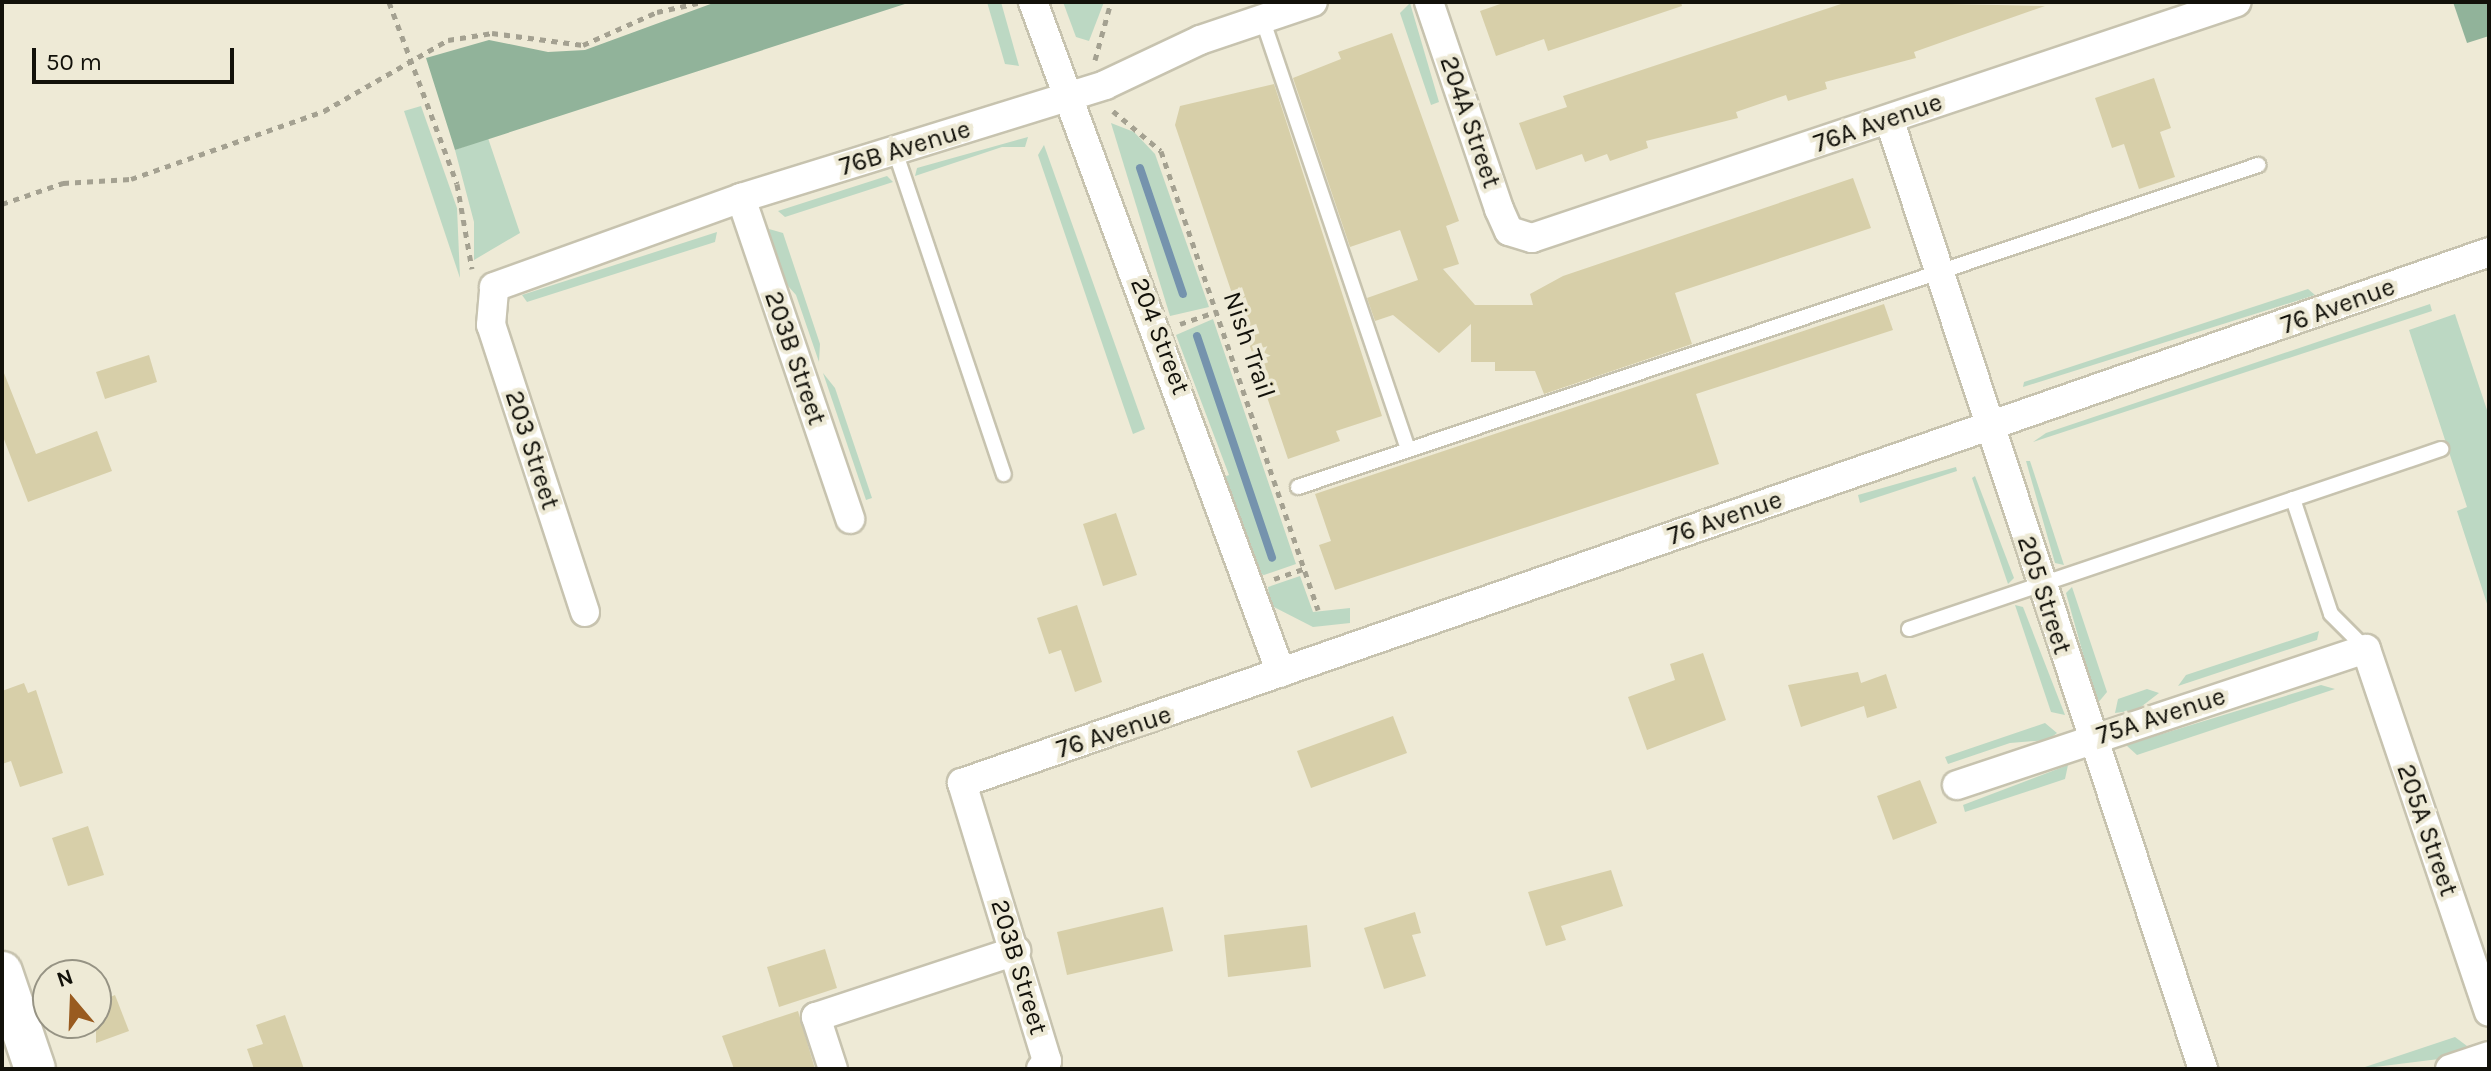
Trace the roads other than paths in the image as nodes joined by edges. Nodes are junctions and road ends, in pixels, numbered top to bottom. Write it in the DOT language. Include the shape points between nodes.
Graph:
graph roads {
  1 [pos="1033,2"];
  2 [pos="1313,2"];
  3 [pos="1429,2"];
  4 [pos="2237,2"];
  5 [pos="2172,13"];
  6 [pos="1262,18"];
  7 [pos="1065,97"];
  8 [pos="1889,119"];
  9 [pos="895,151"];
  10 [pos="2258,165"];
  11 [pos="741,198"];
  12 [pos="1518,238"];
  13 [pos="2489,252"];
  14 [pos="1942,271"];
  15 [pos="494,287"];
  16 [pos="1990,429"];
  17 [pos="1408,449"];
  18 [pos="2441,449"];
  19 [pos="1004,474"];
  20 [pos="1298,487"];
  21 [pos="2293,499"];
  22 [pos="850,519"];
  23 [pos="2040,586"];
  24 [pos="585,612"];
  25 [pos="1909,629"];
  26 [pos="2366,649"];
  27 [pos="1281,673"];
  28 [pos="2092,739"];
  29 [pos="962,783"];
  30 [pos="1957,785"];
  31 [pos="1016,951"];
  32 [pos="2,972"];
  33 [pos="2489,1012"];
  34 [pos="2489,1056"];
  35 [pos="1044,1065"];
  36 [pos="26,1067"];
  37 [pos="833,1069"];
  38 [pos="2203,1069"];
  39 [pos="2450,1069"];
  1 -- 7 [label="street, 204 Street"];
  2 -- 6 [label="street, 76B Avenue"];
  3 -- 12 [label="street, 204A Street" via="1499,209"];
  4 -- 5 [label="street, 76A Avenue"];
  5 -- 8 [label="street, 76A Avenue"];
  6 -- 7 [label="street, 76B Avenue"];
  6 -- 17 [label="lane"];
  7 -- 9 [label="street, 76B Avenue"];
  7 -- 27 [label="street, 204 Street" via="1160,331"];
  8 -- 12 [label="street, 76A Avenue"];
  8 -- 14 [label="street, 205 Street"];
  9 -- 11 [label="street, 76B Avenue"];
  9 -- 19 [label="lane"];
  10 -- 14 [label="lane"];
  11 -- 15 [label="street, 76B Avenue"];
  11 -- 22 [label="street, 203B Street"];
  13 -- 16 [label="street, 76 Avenue"];
  14 -- 16 [label="street, 205 Street"];
  14 -- 17 [label="lane"];
  15 -- 24 [label="street, 203 Street" via="491,325"];
  16 -- 23 [label="street, 205 Street"];
  16 -- 27 [label="street, 76 Avenue"];
  17 -- 20 [label="lane"];
  18 -- 21 [label="lane"];
  21 -- 23 [label="lane"];
  21 -- 26 [label="lane" via="2331,614"];
  23 -- 25 [label="lane"];
  23 -- 28 [label="street, 205 Street"];
  26 -- 28 [label="street, 75A Avenue"];
  26 -- 33 [label="street, 205A Street"];
  27 -- 29 [label="street, 76 Avenue"];
  28 -- 30 [label="street, 75A Avenue"];
  28 -- 38 [label="street, 205 Street"];
  29 -- 31 [label="street, 203B Street"];
  31 -- 35 [label="street, 203B Street"];
  31 -- 37 [label="street" via="816,1017"];
  32 -- 36 [label="main road"];
  34 -- 39 [label="street"];
}
